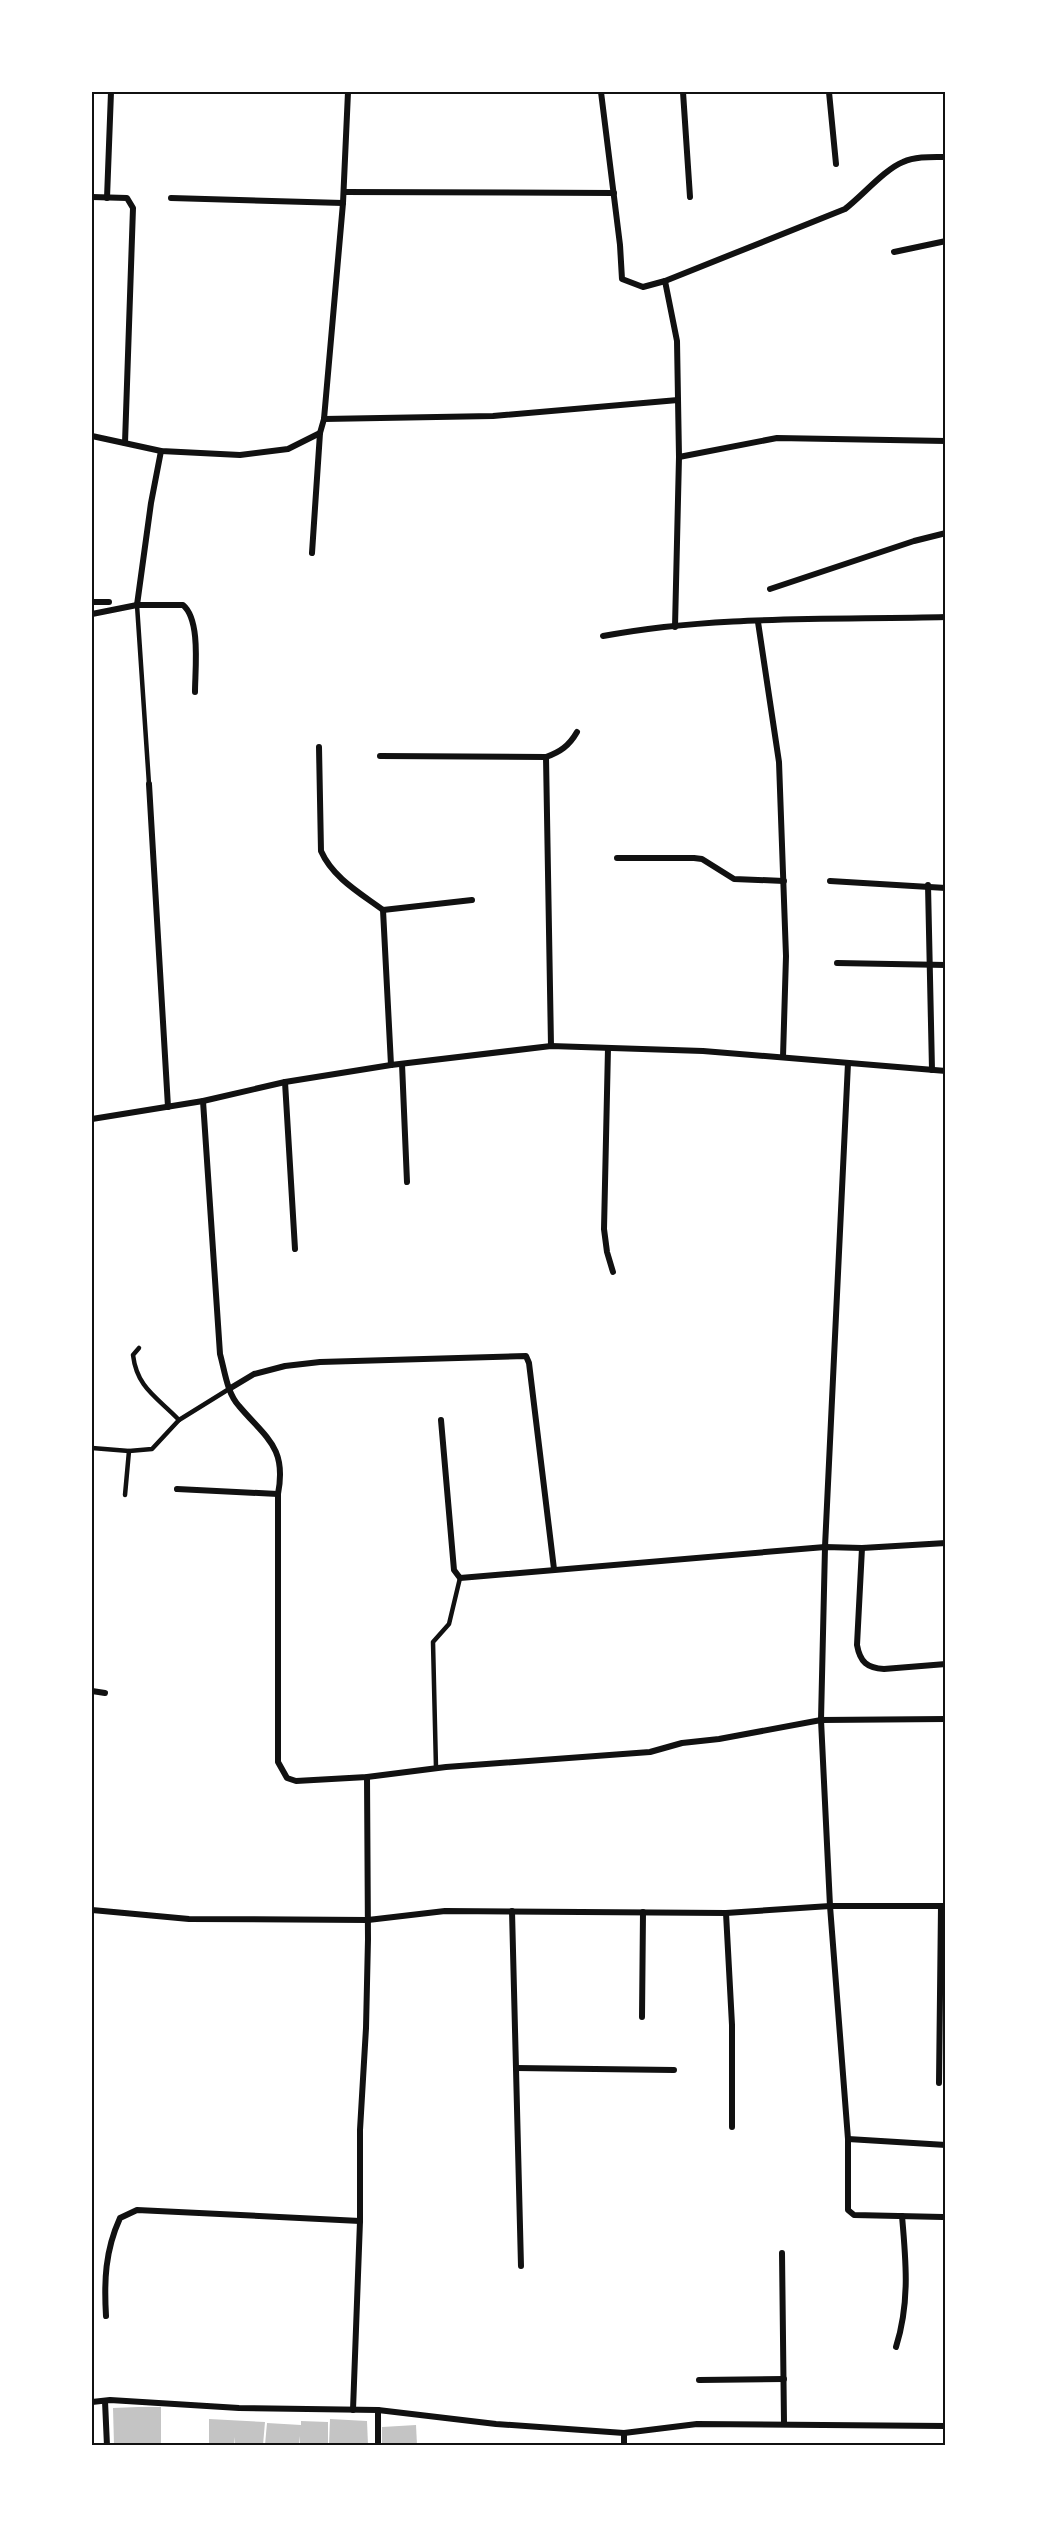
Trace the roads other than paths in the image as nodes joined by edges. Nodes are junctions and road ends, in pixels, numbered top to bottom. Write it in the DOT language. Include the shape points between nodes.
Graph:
graph roads {
  1 [pos="111,92"];
  2 [pos="348,92"];
  3 [pos="601,92"];
  4 [pos="683,92"];
  5 [pos="829,92"];
  6 [pos="945,157"];
  7 [pos="836,164"];
  8 [pos="344,192"];
  9 [pos="614,193"];
  10 [pos="92,197"];
  11 [pos="690,197"];
  12 [pos="106,198"];
  13 [pos="171,198"];
  14 [pos="343,203"];
  15 [pos="945,241"];
  16 [pos="894,252"];
  17 [pos="665,281"];
  18 [pos="678,400"];
  19 [pos="324,419"];
  20 [pos="320,433"];
  21 [pos="92,436"];
  22 [pos="945,441"];
  23 [pos="125,443"];
  24 [pos="161,451"];
  25 [pos="679,457"];
  26 [pos="945,533"];
  27 [pos="312,553"];
  28 [pos="770,590"];
  29 [pos="92,602"];
  30 [pos="109,602"];
  31 [pos="137,605"];
  32 [pos="92,614"];
  33 [pos="945,617"];
  34 [pos="758,622"];
  35 [pos="675,627"];
  36 [pos="603,636"];
  37 [pos="195,692"];
  38 [pos="577,732"];
  39 [pos="319,747"];
  40 [pos="380,756"];
  41 [pos="546,757"];
  42 [pos="149,784"];
  43 [pos="617,858"];
  44 [pos="784,881"];
  45 [pos="830,882"];
  46 [pos="928,885"];
  47 [pos="945,888"];
  48 [pos="472,900"];
  49 [pos="383,910"];
  50 [pos="837,963"];
  51 [pos="930,964"];
  52 [pos="945,965"];
  53 [pos="551,1046"];
  54 [pos="608,1048"];
  55 [pos="783,1057"];
  56 [pos="848,1063"];
  57 [pos="402,1064"];
  58 [pos="391,1065"];
  59 [pos="932,1070"];
  60 [pos="945,1071"];
  61 [pos="285,1082"];
  62 [pos="203,1101"];
  63 [pos="168,1107"];
  64 [pos="92,1119"];
  65 [pos="407,1182"];
  66 [pos="295,1249"];
  67 [pos="614,1272"];
  68 [pos="139,1348"];
  69 [pos="229,1389"];
  70 [pos="179,1420"];
  71 [pos="441,1420"];
  72 [pos="92,1448"];
  73 [pos="129,1451"];
  74 [pos="177,1489"];
  75 [pos="278,1494"];
  76 [pos="125,1495"];
  77 [pos="945,1543"];
  78 [pos="825,1547"];
  79 [pos="862,1548"];
  80 [pos="555,1569"];
  81 [pos="460,1578"];
  82 [pos="945,1665"];
  83 [pos="92,1691"];
  84 [pos="105,1693"];
  85 [pos="945,1719"];
  86 [pos="821,1720"];
  87 [pos="436,1768"];
  88 [pos="366,1778"];
  89 [pos="830,1906"];
  90 [pos="943,1906"];
  91 [pos="92,1910"];
  92 [pos="513,1911"];
  93 [pos="643,1912"];
  94 [pos="726,1913"];
  95 [pos="368,1920"];
  96 [pos="642,2017"];
  97 [pos="516,2068"];
  98 [pos="674,2070"];
  99 [pos="939,2083"];
  100 [pos="732,2127"];
  101 [pos="849,2139"];
  102 [pos="945,2145"];
  103 [pos="902,2216"];
  104 [pos="943,2217"];
  105 [pos="360,2221"];
  106 [pos="783,2253"];
  107 [pos="521,2266"];
  108 [pos="106,2316"];
  109 [pos="896,2347"];
  110 [pos="784,2379"];
  111 [pos="699,2380"];
  112 [pos="105,2401"];
  113 [pos="92,2402"];
  114 [pos="353,2410"];
  115 [pos="378,2410"];
  116 [pos="784,2423"];
  117 [pos="945,2426"];
  118 [pos="624,2433"];
  119 [pos="108,2445"];
  120 [pos="378,2445"];
  121 [pos="624,2445"];
  1 -- 12 [label="street"];
  2 -- 8 [label="street"];
  3 -- 9 [label="street"];
  4 -- 11 [label="street"];
  5 -- 7 [label="street"];
  6 -- 17 [label="street" via="905,161 891,168 845,209"];
  8 -- 9 [label="street"];
  8 -- 14 [label="street"];
  9 -- 17 [label="street" via="622,279 643,286"];
  10 -- 12 [label="street"];
  12 -- 23 [label="street" via="127,198 133,208"];
  13 -- 14 [label="street"];
  14 -- 19 [label="street"];
  15 -- 16 [label="street"];
  17 -- 18 [label="street" via="677,341"];
  18 -- 19 [label="street" via="493,416"];
  18 -- 25 [label="street"];
  19 -- 20 [label="street"];
  20 -- 24 [label="street" via="288,448 258,454"];
  20 -- 27 [label="street"];
  21 -- 23 [label="street"];
  22 -- 25 [label="street" via="777,438"];
  23 -- 24 [label="street"];
  24 -- 31 [label="street"];
  25 -- 35 [label="street"];
  26 -- 28 [label="street"];
  29 -- 30 [label="street"];
  31 -- 32 [label="street"];
  31 -- 37 [label="street" via="183,605 188,610 195,632"];
  31 -- 42 [label="lane"];
  33 -- 34 [label="street"];
  34 -- 35 [label="street"];
  34 -- 44 [label="street" via="779,762"];
  35 -- 36 [label="street"];
  38 -- 41 [label="street" via="559,752"];
  39 -- 49 [label="street" via="321,851 334,873"];
  40 -- 41 [label="street"];
  41 -- 53 [label="street"];
  42 -- 63 [label="street"];
  43 -- 44 [label="street" via="702,859 734,879"];
  44 -- 55 [label="street"];
  45 -- 46 [label="street"];
  46 -- 47 [label="street"];
  46 -- 51 [label="street"];
  48 -- 49 [label="street"];
  49 -- 58 [label="street"];
  50 -- 51 [label="street"];
  51 -- 52 [label="street"];
  51 -- 59 [label="street"];
  53 -- 54 [label="street"];
  53 -- 57 [label="street"];
  54 -- 55 [label="street"];
  54 -- 67 [label="street" via="604,1228"];
  55 -- 56 [label="street"];
  56 -- 59 [label="street"];
  56 -- 78 [label="street"];
  57 -- 58 [label="street"];
  57 -- 65 [label="street"];
  58 -- 61 [label="street"];
  59 -- 60 [label="street"];
  61 -- 62 [label="street"];
  61 -- 66 [label="street"];
  62 -- 63 [label="street"];
  62 -- 69 [label="street" via="220,1354"];
  63 -- 64 [label="street"];
  68 -- 70 [label="lane" via="133,1355 135,1373"];
  69 -- 70 [label="lane"];
  69 -- 75 [label="street" via="238,1406 274,1446 281,1477"];
  69 -- 80 [label="street" via="254,1374 320,1362 526,1356"];
  70 -- 73 [label="lane" via="152,1449"];
  71 -- 81 [label="street" via="454,1570"];
  72 -- 73 [label="lane"];
  73 -- 76 [label="lane"];
  74 -- 75 [label="street"];
  75 -- 88 [label="street" via="278,1762 287,1778 296,1781"];
  77 -- 79 [label="street"];
  78 -- 79 [label="street"];
  78 -- 80 [label="street"];
  78 -- 86 [label="street"];
  79 -- 82 [label="street" via="857,1645 865,1665 884,1669"];
  80 -- 81 [label="street"];
  81 -- 87 [label="lane" via="449,1624 433,1642"];
  83 -- 84 [label="street"];
  85 -- 86 [label="street"];
  86 -- 87 [label="street" via="650,1752"];
  86 -- 89 [label="street"];
  87 -- 88 [label="street"];
  88 -- 95 [label="street"];
  89 -- 90 [label="street"];
  89 -- 94 [label="street"];
  89 -- 101 [label="street"];
  90 -- 99 [label="street"];
  91 -- 95 [label="street" via="189,1919"];
  92 -- 93 [label="street"];
  92 -- 95 [label="street" via="445,1911"];
  92 -- 97 [label="street"];
  93 -- 94 [label="street"];
  93 -- 96 [label="street"];
  94 -- 100 [label="street"];
  95 -- 105 [label="street"];
  97 -- 98 [label="street"];
  97 -- 107 [label="street"];
  101 -- 102 [label="street"];
  101 -- 103 [label="street" via="848,2210 854,2215"];
  103 -- 104 [label="street"];
  103 -- 109 [label="street" via="908,2276 904,2322"];
  105 -- 108 [label="street" via="136,2210 120,2218 109,2247 104,2272"];
  105 -- 114 [label="street"];
  106 -- 110 [label="street"];
  110 -- 111 [label="street"];
  110 -- 116 [label="street"];
  112 -- 113 [label="street"];
  112 -- 114 [label="street"];
  112 -- 119 [label="street"];
  114 -- 115 [label="street"];
  115 -- 118 [label="street"];
  115 -- 120 [label="street"];
  116 -- 117 [label="street"];
  116 -- 118 [label="street" via="697,2424"];
  118 -- 121 [label="street"];
}
